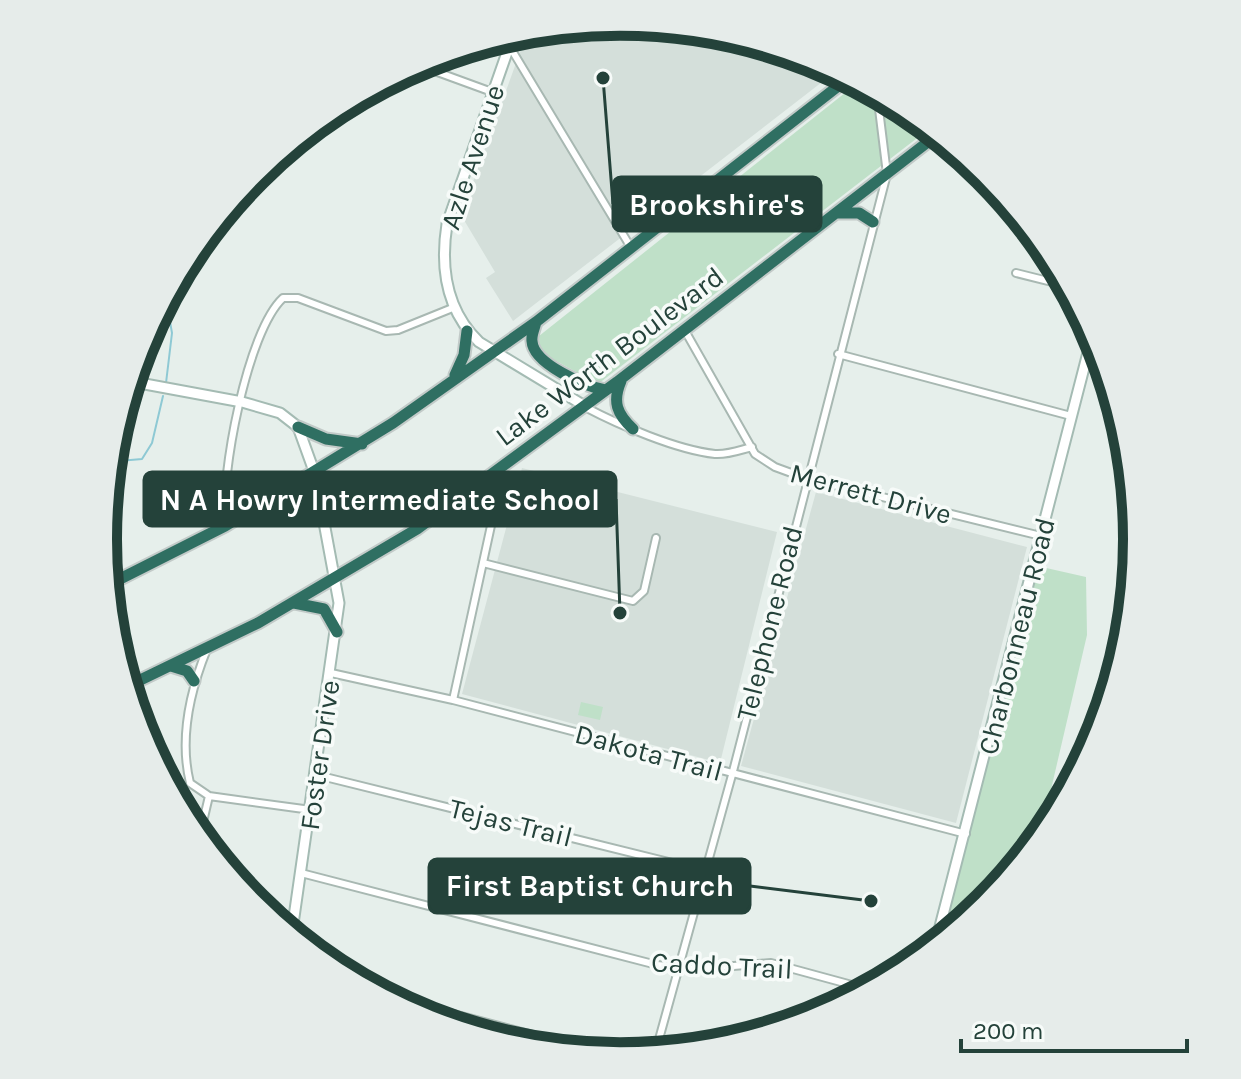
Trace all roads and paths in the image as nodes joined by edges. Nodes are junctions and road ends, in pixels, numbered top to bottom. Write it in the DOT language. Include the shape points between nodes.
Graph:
graph roads {
  1 [pos="512,48"];
  2 [pos="508,49"];
  3 [pos="435,71"];
  4 [pos="838,86"];
  5 [pos="492,92"];
  6 [pos="879,107"];
  7 [pos="929,141"];
  8 [pos="887,174"];
  9 [pos="836,213"];
  10 [pos="873,222"];
  11 [pos="630,246"];
  12 [pos="1016,273"];
  13 [pos="1053,282"];
  14 [pos="455,307"];
  15 [pos="536,322"];
  16 [pos="684,329"];
  17 [pos="467,331"];
  18 [pos="493,351"];
  19 [pos="1088,352"];
  20 [pos="838,354"];
  21 [pos="622,378"];
  22 [pos="451,381"];
  23 [pos="142,384"];
  24 [pos="605,390"];
  25 [pos="242,402"];
  26 [pos="583,405"];
  27 [pos="1071,416"];
  28 [pos="298,427"];
  29 [pos="633,429"];
  30 [pos="362,444"];
  31 [pos="752,447"];
  32 [pos="504,466"];
  33 [pos="315,474"];
  34 [pos="805,478"];
  35 [pos="463,496"];
  36 [pos="492,516"];
  37 [pos="225,526"];
  38 [pos="1041,536"];
  39 [pos="656,538"];
  40 [pos="483,563"];
  41 [pos="119,579"];
  42 [pos="337,579"];
  43 [pos="294,603"];
  44 [pos="337,632"];
  45 [pos="207,649"];
  46 [pos="170,666"];
  47 [pos="331,673"];
  48 [pos="138,681"];
  49 [pos="194,681"];
  50 [pos="453,700"];
  51 [pos="317,775"];
  52 [pos="732,775"];
  53 [pos="209,796"];
  54 [pos="311,810"];
  55 [pos="203,821"];
  56 [pos="966,834"];
  57 [pos="705,871"];
  58 [pos="301,873"];
  59 [pos="293,922"];
  60 [pos="940,928"];
  61 [pos="679,968"];
  62 [pos="854,985"];
  63 [pos="453,1014"];
  64 [pos="533,1035"];
  65 [pos="658,1042"];
  1 -- 11 [label="street"];
  2 -- 5 [label="street, Azle Avenue"];
  3 -- 5 [label="street"];
  4 -- 11 [label="highway"];
  5 -- 14 [label="street, Azle Avenue" via="447,224 443,265"];
  6 -- 8 [label="street, Telephone Road"];
  7 -- 8 [label="highway, Lake Worth Boulevard"];
  8 -- 9 [label="highway, Lake Worth Boulevard"];
  8 -- 10 [label="street, Telephone Road"];
  9 -- 10 [label="highway" via="859,213"];
  9 -- 16 [label="highway, Lake Worth Boulevard"];
  10 -- 20 [label="street, Telephone Road"];
  11 -- 15 [label="highway"];
  12 -- 13 [label="street"];
  14 -- 17 [label="street, Azle Avenue"];
  14 -- 25 [label="street" via="386,331 298,298 283,298 259,332"];
  15 -- 18 [label="highway"];
  15 -- 24 [label="highway" via="531,340 535,352 581,384"];
  16 -- 21 [label="highway, Lake Worth Boulevard"];
  16 -- 31 [label="street"];
  17 -- 18 [label="street, Azle Avenue"];
  17 -- 22 [label="highway" via="464,355"];
  18 -- 22 [label="highway"];
  18 -- 26 [label="street"];
  19 -- 27 [label="street, Charbonneau Road"];
  20 -- 27 [label="street"];
  20 -- 34 [label="street, Telephone Road"];
  21 -- 24 [label="highway, Lake Worth Boulevard"];
  21 -- 29 [label="highway" via="617,411"];
  22 -- 30 [label="highway"];
  23 -- 25 [label="street"];
  24 -- 26 [label="highway, Lake Worth Boulevard"];
  25 -- 28 [label="street" via="280,413"];
  25 -- 37 [label="street"];
  26 -- 29 [label="street"];
  26 -- 32 [label="highway, Lake Worth Boulevard"];
  27 -- 38 [label="street, Charbonneau Road"];
  28 -- 30 [label="highway" via="326,439"];
  28 -- 33 [label="street, Foster Drive"];
  29 -- 31 [label="street" via="713,454"];
  30 -- 33 [label="highway"];
  31 -- 34 [label="street, Merrett Drive" via="765,462"];
  32 -- 35 [label="highway, Lake Worth Boulevard"];
  32 -- 36 [label="street"];
  33 -- 37 [label="highway"];
  33 -- 42 [label="street, Foster Drive"];
  34 -- 38 [label="street, Merrett Drive"];
  34 -- 52 [label="street, Telephone Road"];
  35 -- 36 [label="highway"];
  35 -- 42 [label="highway, Lake Worth Boulevard"];
  36 -- 40 [label="street"];
  37 -- 41 [label="highway"];
  38 -- 56 [label="street, Charbonneau Road"];
  39 -- 40 [label="street" via="644,591 633,601"];
  40 -- 50 [label="street"];
  42 -- 43 [label="highway, Lake Worth Boulevard"];
  42 -- 44 [label="street, Foster Drive"];
  43 -- 44 [label="highway" via="324,609"];
  43 -- 45 [label="highway, Lake Worth Boulevard"];
  44 -- 47 [label="street, Foster Drive"];
  45 -- 46 [label="highway, Lake Worth Boulevard"];
  45 -- 49 [label="street"];
  46 -- 48 [label="highway, Lake Worth Boulevard"];
  46 -- 49 [label="highway" via="187,671"];
  47 -- 50 [label="street, Dakota Trail"];
  47 -- 51 [label="street, Foster Drive"];
  49 -- 53 [label="street" via="184,758 190,783"];
  50 -- 52 [label="street, Dakota Trail"];
  51 -- 54 [label="street, Foster Drive"];
  51 -- 57 [label="street, Tejas Trail"];
  52 -- 56 [label="street, Dakota Trail"];
  52 -- 57 [label="street, Telephone Road"];
  53 -- 54 [label="street"];
  53 -- 55 [label="street"];
  54 -- 58 [label="street, Foster Drive"];
  56 -- 60 [label="street, Charbonneau Road"];
  57 -- 61 [label="street, Telephone Road"];
  58 -- 59 [label="street, Foster Drive"];
  58 -- 61 [label="street, Caddo Trail"];
  61 -- 62 [label="street, Caddo Trail" via="771,963"];
  61 -- 65 [label="street, Telephone Road"];
  63 -- 64 [label="street"];
}
